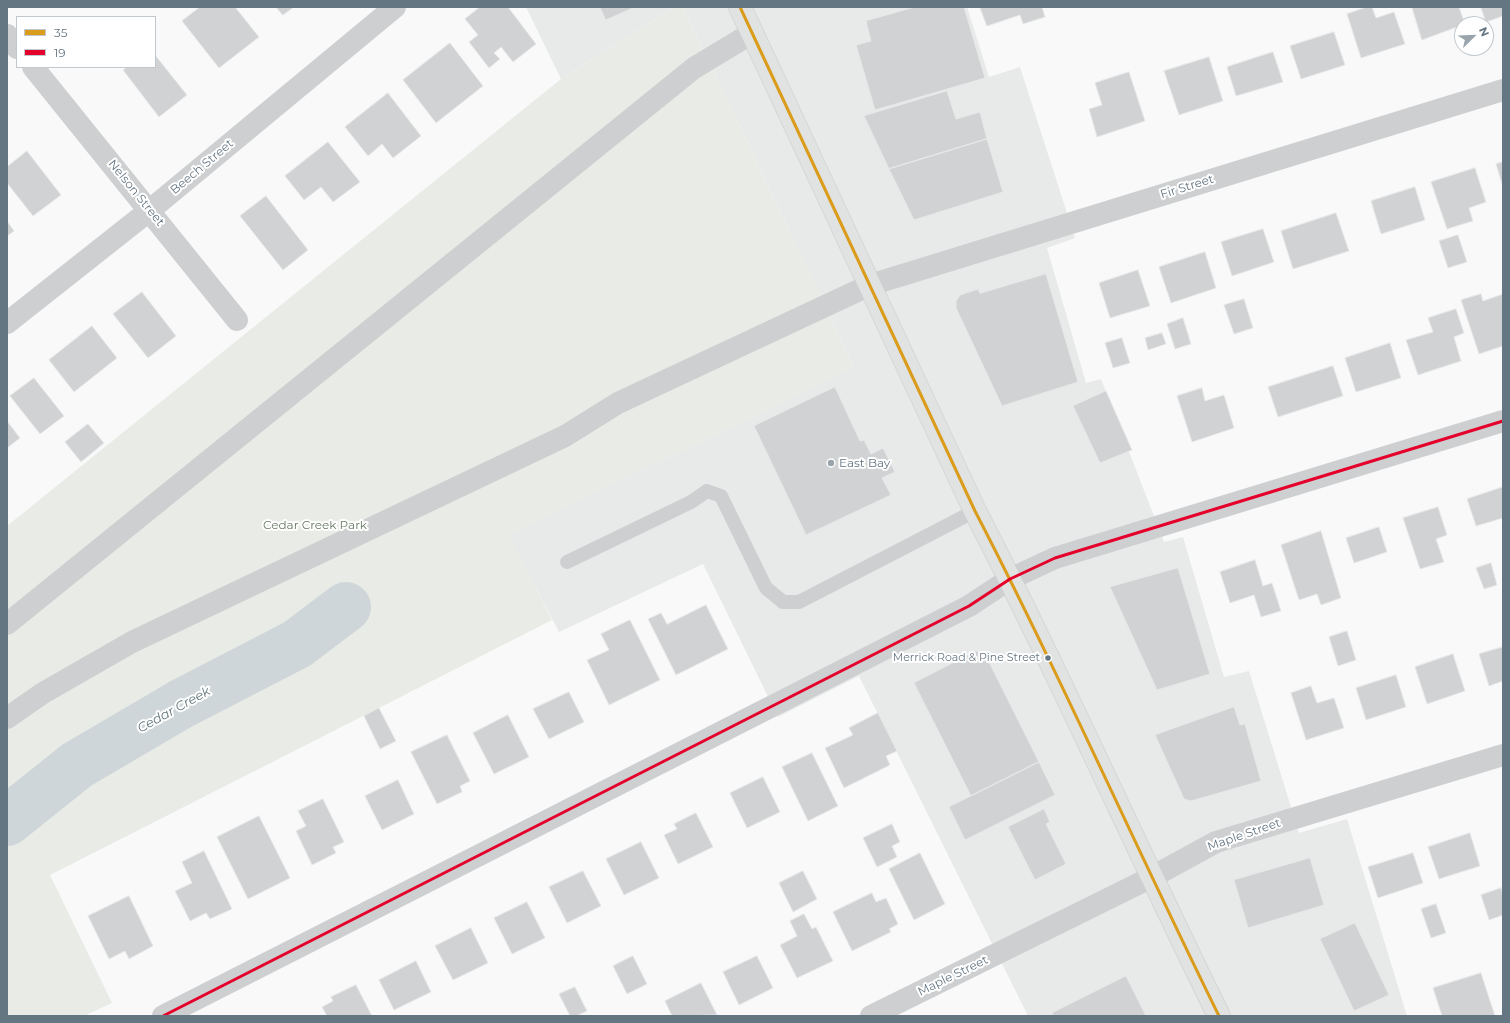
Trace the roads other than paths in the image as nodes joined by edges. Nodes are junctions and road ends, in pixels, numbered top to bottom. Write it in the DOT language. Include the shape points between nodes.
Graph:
graph roads {
  1 [pos="395,7"];
  2 [pos="740,7"];
  3 [pos="752,33"];
  4 [pos="7,35"];
  5 [pos="16,47"];
  6 [pos="34,68"];
  7 [pos="1503,90"];
  8 [pos="150,210"];
  9 [pos="870,284"];
  10 [pos="237,320"];
  11 [pos="7,323"];
  12 [pos="1503,421"];
  13 [pos="975,511"];
  14 [pos="567,562"];
  15 [pos="1010,579"];
  16 [pos="7,624"];
  17 [pos="7,718"];
  18 [pos="1503,755"];
  19 [pos="1152,877"];
  20 [pos="163,1016"];
  21 [pos="871,1016"];
  22 [pos="1219,1016"];
  1 -- 8 [label="street, Beech Street"];
  2 -- 3 [label="main road"];
  3 -- 9 [label="main road"];
  3 -- 16 [label="street" via="694,68"];
  4 -- 5 [label="street"];
  6 -- 8 [label="street, Nelson Street"];
  7 -- 9 [label="street, Fir Street"];
  8 -- 10 [label="street, Nelson Street"];
  8 -- 11 [label="street, Beech Street"];
  9 -- 13 [label="main road"];
  9 -- 17 [label="street, Fir Street" via="625,400 565,436 132,642 43,693"];
  12 -- 15 [label="street" via="1070,553"];
  13 -- 14 [label="lane" via="800,602 783,602 766,588 721,496 707,491 691,502"];
  13 -- 15 [label="main road"];
  15 -- 19 [label="main road"];
  15 -- 20 [label="street" via="969,606"];
  18 -- 19 [label="street, Maple Street" via="1216,842"];
  19 -- 21 [label="street, Maple Street"];
  19 -- 22 [label="main road"];
}
